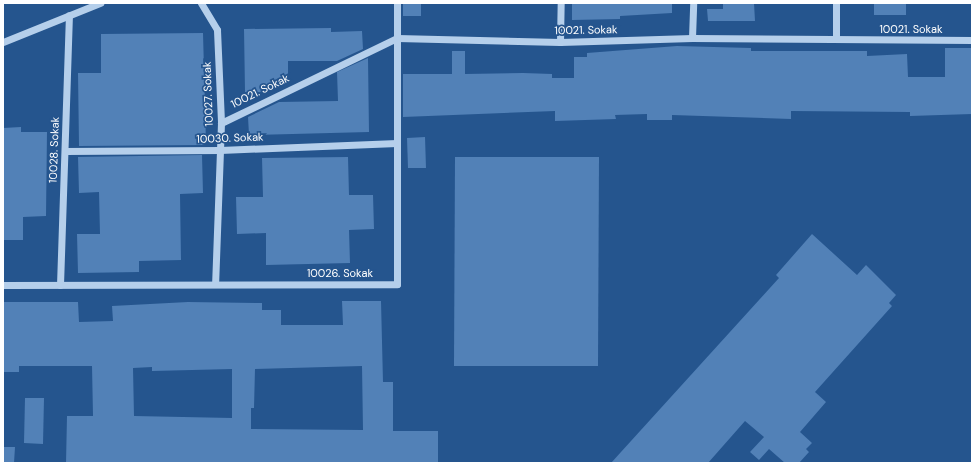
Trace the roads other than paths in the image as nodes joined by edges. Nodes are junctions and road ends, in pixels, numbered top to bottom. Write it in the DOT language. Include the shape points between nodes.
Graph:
graph roads {
  1 [pos="100,3"];
  2 [pos="201,3"];
  3 [pos="397,3"];
  4 [pos="561,3"];
  5 [pos="693,3"];
  6 [pos="836,3"];
  7 [pos="69,15"];
  8 [pos="397,38"];
  9 [pos="692,38"];
  10 [pos="836,39"];
  11 [pos="972,40"];
  12 [pos="3,42"];
  13 [pos="560,42"];
  14 [pos="221,123"];
  15 [pos="397,143"];
  16 [pos="220,150"];
  17 [pos="64,151"];
  18 [pos="215,284"];
  19 [pos="3,285"];
  20 [pos="60,285"];
  1 -- 7 [label="street"];
  2 -- 14 [label="street, 10027. Sokak" via="217,30"];
  3 -- 8 [label="street, 10026. Sokak"];
  4 -- 13 [label="street"];
  5 -- 9 [label="street"];
  6 -- 10 [label="street"];
  7 -- 12 [label="street"];
  7 -- 17 [label="street, 10028. Sokak"];
  8 -- 13 [label="street, 10021. Sokak"];
  8 -- 14 [label="street, 10021. Sokak"];
  8 -- 15 [label="street, 10026. Sokak"];
  9 -- 10 [label="street, 10021. Sokak"];
  9 -- 13 [label="street, 10021. Sokak"];
  10 -- 11 [label="street, 10021. Sokak"];
  14 -- 16 [label="street, 10027. Sokak"];
  15 -- 16 [label="street, 10030. Sokak"];
  15 -- 18 [label="street, 10026. Sokak" via="396,284"];
  16 -- 17 [label="street, 10030. Sokak"];
  16 -- 18 [label="street, 10027. Sokak"];
  17 -- 20 [label="street, 10028. Sokak"];
  18 -- 20 [label="street, 10026. Sokak"];
  19 -- 20 [label="street, 10026. Sokak"];
}
